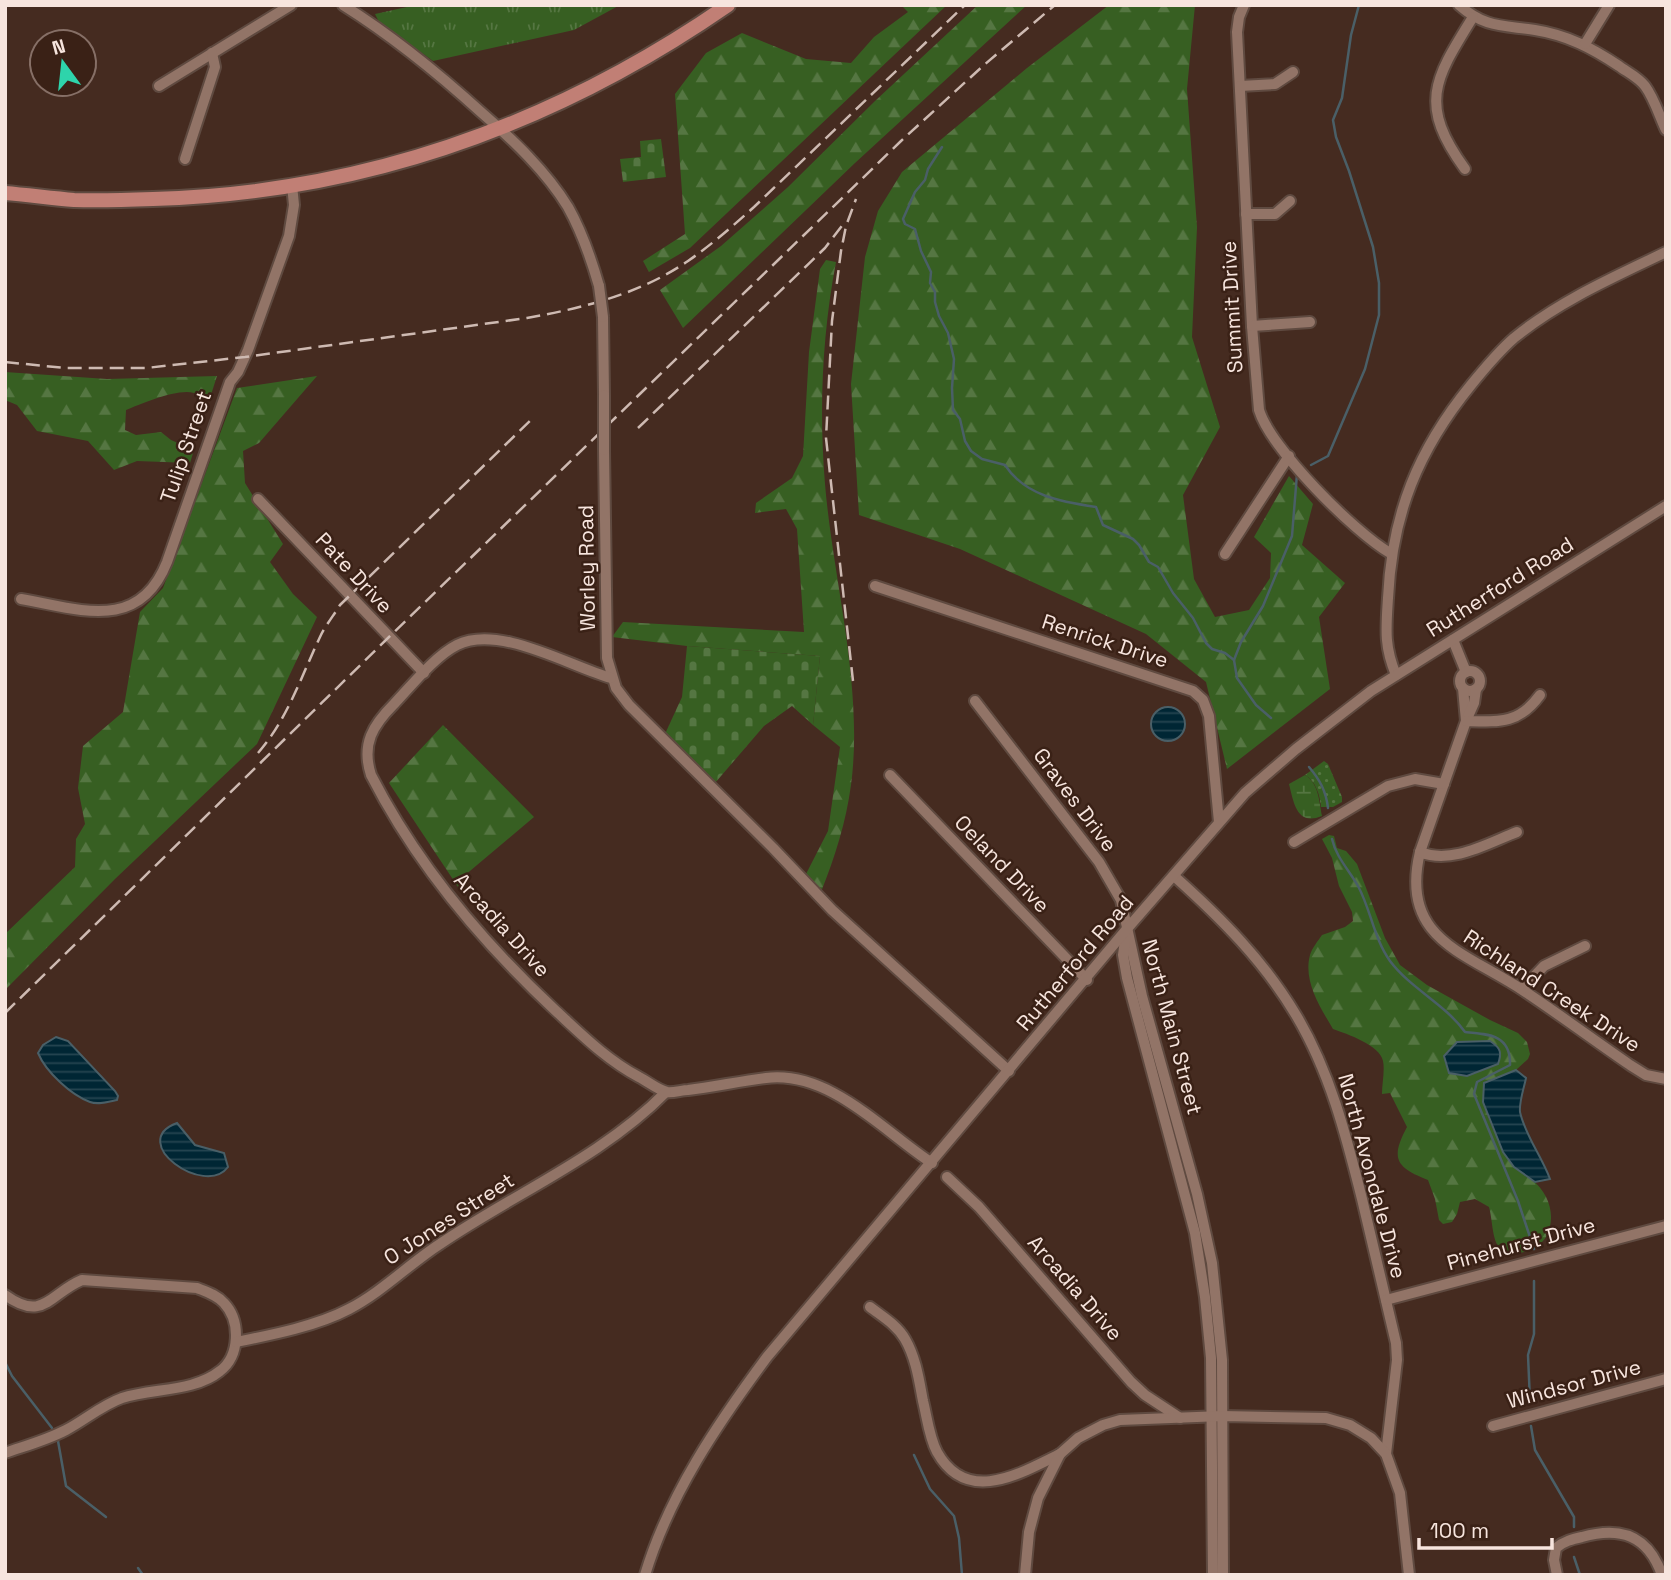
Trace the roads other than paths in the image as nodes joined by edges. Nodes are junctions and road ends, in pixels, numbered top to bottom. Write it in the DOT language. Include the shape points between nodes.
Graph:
graph roads {
  1 [pos="291,5"];
  2 [pos="343,5"];
  3 [pos="728,5"];
  4 [pos="1244,5"];
  5 [pos="1459,5"];
  6 [pos="1609,5"];
  7 [pos="362,11"];
  8 [pos="1473,17"];
  9 [pos="1585,44"];
  10 [pos="212,54"];
  11 [pos="1293,72"];
  12 [pos="159,86"];
  13 [pos="1240,86"];
  14 [pos="501,129"];
  15 [pos="1666,130"];
  16 [pos="185,159"];
  17 [pos="1465,169"];
  18 [pos="292,185"];
  19 [pos="5,193"];
  20 [pos="1290,201"];
  21 [pos="1246,214"];
  22 [pos="1666,252"];
  23 [pos="1310,322"];
  24 [pos="1252,326"];
  25 [pos="1289,456"];
  26 [pos="258,499"];
  27 [pos="1666,506"];
  28 [pos="1390,553"];
  29 [pos="1225,554"];
  30 [pos="875,586"];
  31 [pos="20,599"];
  32 [pos="1453,640"];
  33 [pos="1466,672"];
  34 [pos="424,673"];
  35 [pos="1396,676"];
  36 [pos="611,678"];
  37 [pos="1463,688"];
  38 [pos="1476,689"];
  39 [pos="1540,695"];
  40 [pos="975,701"];
  41 [pos="1466,720"];
  42 [pos="890,775"];
  43 [pos="1444,784"];
  44 [pos="1219,822"];
  45 [pos="1517,832"];
  46 [pos="1294,842"];
  47 [pos="1420,852"];
  48 [pos="1174,876"];
  49 [pos="1126,930"];
  50 [pos="1585,946"];
  51 [pos="1087,980"];
  52 [pos="1522,989"];
  53 [pos="1009,1071"];
  54 [pos="1666,1079"];
  55 [pos="666,1092"];
  56 [pos="932,1163"];
  57 [pos="947,1177"];
  58 [pos="1666,1226"];
  59 [pos="5,1295"];
  60 [pos="1386,1300"];
  61 [pos="870,1307"];
  62 [pos="236,1342"];
  63 [pos="1666,1379"];
  64 [pos="1217,1416"];
  65 [pos="1180,1418"];
  66 [pos="1493,1426"];
  67 [pos="5,1453"];
  68 [pos="1060,1454"];
  69 [pos="1386,1454"];
  70 [pos="645,1575"];
  71 [pos="1025,1575"];
  72 [pos="1213,1575"];
  73 [pos="1223,1575"];
  74 [pos="1409,1575"];
  75 [pos="1557,1575"];
  76 [pos="1662,1575"];
  1 -- 10 [label="street"];
  2 -- 7 [label="street, Worley Road"];
  3 -- 14 [label="main road" via="618,74"];
  4 -- 13 [label="street, Summit Drive" via="1237,32"];
  5 -- 8 [label="street"];
  6 -- 9 [label="street"];
  7 -- 14 [label="street, Worley Road"];
  8 -- 9 [label="street"];
  8 -- 17 [label="street" via="1440,76 1435,96 1440,127"];
  9 -- 15 [label="street" via="1639,79"];
  10 -- 12 [label="street"];
  10 -- 16 [label="street" via="215,66"];
  11 -- 13 [label="street" via="1275,84"];
  13 -- 21 [label="street, Summit Drive"];
  14 -- 18 [label="main road" via="428,155"];
  14 -- 36 [label="street, Worley Road, bridge" via="567,206 586,242 599,286"];
  18 -- 19 [label="main road" via="128,200"];
  18 -- 31 [label="street, Tulip Street" via="289,236 157,583 138,602 111,611"];
  20 -- 21 [label="street" via="1275,214"];
  21 -- 24 [label="street, Summit Drive"];
  22 -- 28 [label="street" via="1560,306 1492,360 1425,450"];
  23 -- 24 [label="street"];
  24 -- 25 [label="street, Summit Drive" via="1259,410"];
  25 -- 28 [label="street, Summit Drive" via="1352,526"];
  25 -- 29 [label="street"];
  26 -- 34 [label="street, Pate Drive"];
  27 -- 32 [label="street, Rutherford Road"];
  28 -- 35 [label="street" via="1386,633"];
  30 -- 44 [label="street, Renrick Drive" via="1193,691 1203,700 1209,716"];
  32 -- 33 [label="street"];
  32 -- 35 [label="street, Rutherford Road"];
  33 -- 37 [label="street, Richland Creek Drive" via="1460,679"];
  33 -- 38 [label="street" via="1473,671 1479,678"];
  34 -- 36 [label="street, Arcadia Drive" via="452,648 477,639 518,644"];
  34 -- 55 [label="street, Arcadia Drive" via="378,721 368,741 367,763 379,791 438,883 516,973 608,1058"];
  35 -- 44 [label="street, Rutherford Road" via="1296,749"];
  36 -- 53 [label="street, Worley Road" via="629,705 832,910"];
  37 -- 38 [label="street"];
  37 -- 41 [label="street, Richland Creek Drive"];
  38 -- 41 [label="street, Richland Creek Drive"];
  39 -- 41 [label="street" via="1519,716"];
  40 -- 49 [label="street, Graves Drive" via="1099,863 1121,900"];
  41 -- 43 [label="street, Richland Creek Drive"];
  42 -- 51 [label="street, Oeland Drive"];
  43 -- 46 [label="street" via="1415,779 1388,786"];
  43 -- 47 [label="street, Richland Creek Drive"];
  44 -- 48 [label="street, Rutherford Road"];
  45 -- 47 [label="street" via="1457,855"];
  47 -- 52 [label="street, Richland Creek Drive" via="1415,892 1426,919 1461,955"];
  48 -- 49 [label="street, Rutherford Road"];
  48 -- 60 [label="street, North Avondale Drive" via="1216,913 1258,960 1312,1044 1348,1142"];
  49 -- 51 [label="street, Rutherford Road"];
  49 -- 64 [label="street, North Main Street" via="1123,955 1127,978 1212,1263 1220,1326"];
  50 -- 52 [label="street" via="1545,965"];
  51 -- 53 [label="street, Rutherford Road"];
  52 -- 54 [label="street, Richland Creek Drive" via="1630,1065 1646,1075"];
  53 -- 56 [label="street, Rutherford Road"];
  55 -- 56 [label="street" via="769,1077 809,1083 864,1112"];
  55 -- 62 [label="street, O Jones Street" via="611,1139 439,1244 350,1309"];
  56 -- 70 [label="street, Rutherford Road" via="775,1348 724,1418 676,1499"];
  57 -- 65 [label="street, Arcadia Drive" via="1131,1382"];
  58 -- 60 [label="street, Pinehurst Drive"];
  59 -- 62 [label="street" via="17,1304 36,1307 82,1280 197,1288 214,1294 228,1308"];
  60 -- 69 [label="street, North Avondale Drive" via="1398,1360"];
  61 -- 68 [label="street" via="896,1326 912,1352 933,1443 951,1469 970,1480 992,1481 1020,1474"];
  62 -- 67 [label="street" via="230,1360 217,1374 120,1399 65,1431"];
  63 -- 66 [label="street, Windsor Drive"];
  64 -- 65 [label="street"];
  64 -- 69 [label="street" via="1326,1418 1361,1431"];
  64 -- 72 [label="street, North Main Street"];
  64 -- 73 [label="street, North Main Street"];
  65 -- 68 [label="street" via="1120,1420 1087,1433"];
  68 -- 71 [label="street" via="1038,1498"];
  69 -- 74 [label="street" via="1400,1493"];
  75 -- 76 [label="street" via="1554,1553 1562,1543 1611,1532 1640,1542 1653,1554"];
}
